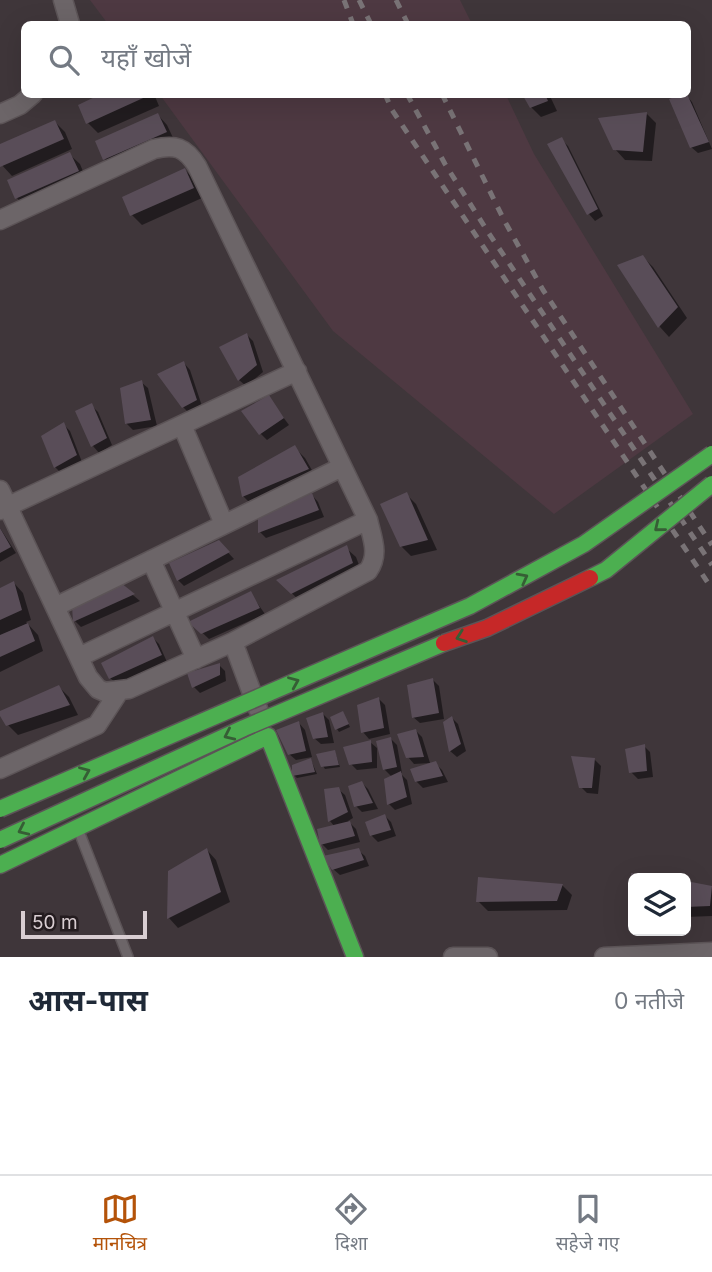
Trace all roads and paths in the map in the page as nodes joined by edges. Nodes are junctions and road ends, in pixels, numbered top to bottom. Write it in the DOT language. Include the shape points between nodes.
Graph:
graph roads {
  1 [pos="64,0"];
  2 [pos="69,21"];
  3 [pos="28,98"];
  4 [pos="0,114"];
  5 [pos="0,219"];
  6 [pos="297,371"];
  7 [pos="181,425"];
  8 [pos="712,454"];
  9 [pos="342,467"];
  10 [pos="712,484"];
  11 [pos="3,502"];
  12 [pos="368,520"];
  13 [pos="224,524"];
  14 [pos="150,560"];
  15 [pos="55,607"];
  16 [pos="174,612"];
  17 [pos="233,642"];
  18 [pos="79,657"];
  19 [pos="196,659"];
  20 [pos="118,693"];
  21 [pos="268,736"];
  22 [pos="0,769"];
  23 [pos="0,809"];
  24 [pos="78,827"];
  25 [pos="0,840"];
  26 [pos="0,865"];
  27 [pos="712,952"];
  28 [pos="128,957"];
  29 [pos="355,957"];
  30 [pos="453,957"];
  31 [pos="488,957"];
  32 [pos="604,957"];
  1 -- 2 [label="street"];
  3 -- 4 [label="street"];
  5 -- 6 [label="street" via="154,149 183,149 197,166"];
  6 -- 7 [label="street"];
  6 -- 9 [label="street"];
  7 -- 11 [label="street"];
  7 -- 13 [label="street"];
  23 -- 8 [label="main road, one-way, bridge" via="470,606 584,544"];
  9 -- 12 [label="street"];
  9 -- 13 [label="street"];
  10 -- 25 [label="main road, one-way, bridge" via="606,570 487,628 244,728"];
  11 -- 15 [label="street"];
  12 -- 16 [label="street"];
  12 -- 17 [label="street" via="375,548 368,570"];
  13 -- 14 [label="street"];
  14 -- 15 [label="street"];
  14 -- 16 [label="street"];
  15 -- 18 [label="street"];
  16 -- 18 [label="street"];
  16 -- 19 [label="street"];
  17 -- 19 [label="street"];
  17 -- 21 [label="street"];
  18 -- 20 [label="street" via="98,689"];
  19 -- 20 [label="street"];
  20 -- 22 [label="street" via="97,725"];
  21 -- 24 [label="main road"];
  21 -- 29 [label="main road"];
  24 -- 26 [label="main road"];
  24 -- 28 [label="lane"];
  27 -- 32 [label="street"];
  30 -- 31 [label="street"];
}
